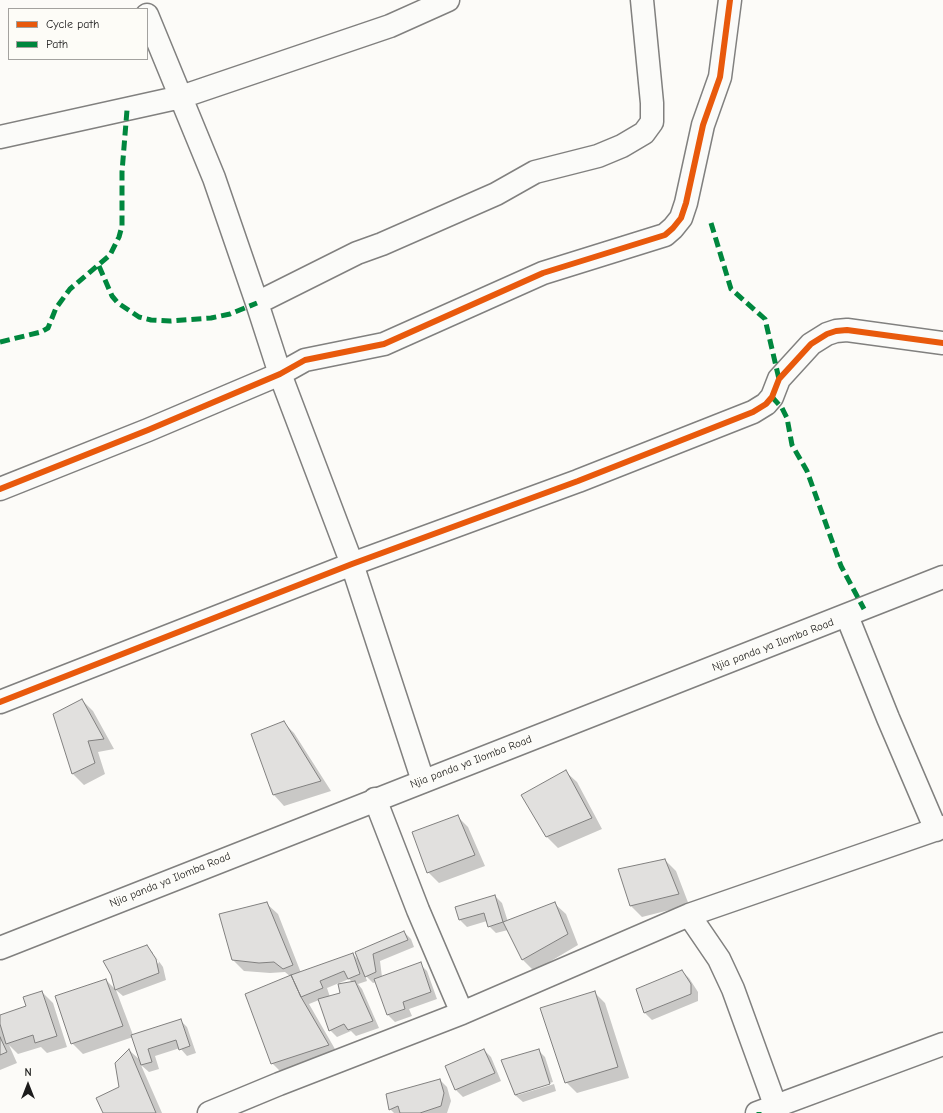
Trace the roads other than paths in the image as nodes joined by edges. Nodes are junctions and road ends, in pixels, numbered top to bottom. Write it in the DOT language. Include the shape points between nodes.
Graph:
graph roads {
  1 [pos="448,0"];
  2 [pos="642,0"];
  3 [pos="730,0"];
  4 [pos="148,17"];
  5 [pos="181,97"];
  6 [pos="0,137"];
  7 [pos="257,303"];
  8 [pos="943,343"];
  9 [pos="280,374"];
  10 [pos="0,489"];
  11 [pos="352,564"];
  12 [pos="943,577"];
  13 [pos="847,616"];
  14 [pos="0,702"];
  15 [pos="423,781"];
  16 [pos="375,799"];
  17 [pos="940,828"];
  18 [pos="690,915"];
  19 [pos="0,948"];
  20 [pos="462,1013"];
  21 [pos="943,1044"];
  22 [pos="770,1111"];
  23 [pos="209,1113"];
  1 -- 5 [label="street" via="390,26"];
  2 -- 7 [label="street" via="652,103 652,122 644,133 598,156 535,172 496,194 357,253"];
  3 -- 9 [label="street" via="720,77 703,125 686,203 681,218 673,228 656,238 543,273 384,344 313,358"];
  4 -- 5 [label="street"];
  5 -- 6 [label="street"];
  5 -- 7 [label="street" via="214,178"];
  7 -- 9 [label="street"];
  8 -- 11 [label="street" via="847,330 827,334 811,344 779,379 772,397 753,412 578,481"];
  9 -- 10 [label="street"];
  9 -- 11 [label="street"];
  11 -- 14 [label="street"];
  11 -- 15 [label="street"];
  12 -- 13 [label="street, Njia panda ya Ilomba Road"];
  13 -- 15 [label="street, Njia panda ya Ilomba Road"];
  13 -- 17 [label="street" via="888,718"];
  15 -- 16 [label="street, Njia panda ya Ilomba Road"];
  16 -- 19 [label="street, Njia panda ya Ilomba Road"];
  16 -- 20 [label="street"];
  17 -- 18 [label="street"];
  18 -- 20 [label="street"];
  18 -- 22 [label="street" via="719,959 733,989"];
  20 -- 23 [label="street"];
  21 -- 22 [label="street"];
}
